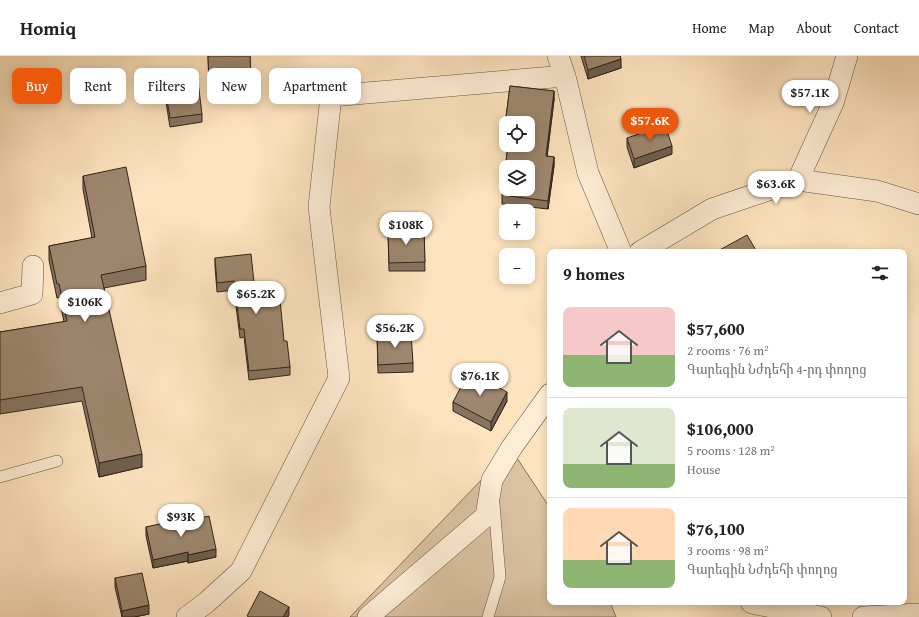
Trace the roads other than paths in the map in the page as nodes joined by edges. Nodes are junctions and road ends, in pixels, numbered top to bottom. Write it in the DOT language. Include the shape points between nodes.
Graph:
graph roads {
  1 [pos="558,56"];
  2 [pos="847,56"];
  3 [pos="565,76"];
  4 [pos="798,180"];
  5 [pos="919,204"];
  6 [pos="620,249"];
  7 [pos="645,249"];
  8 [pos="33,266"];
  9 [pos="0,303"];
  10 [pos="547,402"];
  11 [pos="542,414"];
  12 [pos="56,461"];
  13 [pos="0,477"];
  14 [pos="492,480"];
  15 [pos="762,605"];
  16 [pos="919,614"];
  17 [pos="187,617"];
  18 [pos="368,617"];
  19 [pos="488,617"];
  20 [pos="821,617"];
  21 [pos="863,617"];
  1 -- 3 [label="street"];
  2 -- 4 [label="street" via="832,103"];
  3 -- 6 [label="street" via="588,173"];
  3 -- 17 [label="street" via="331,96 319,206 339,378 241,571"];
  4 -- 5 [label="street" via="877,192"];
  4 -- 7 [label="street" via="712,210"];
  8 -- 9 [label="street" via="32,294"];
  10 -- 11 [label="street"];
  11 -- 14 [label="street" via="512,447"];
  12 -- 13 [label="lane"];
  14 -- 18 [label="street" via="486,516"];
  14 -- 19 [label="lane" via="500,577"];
  15 -- 20 [label="street"];
  16 -- 21 [label="street"];
}
